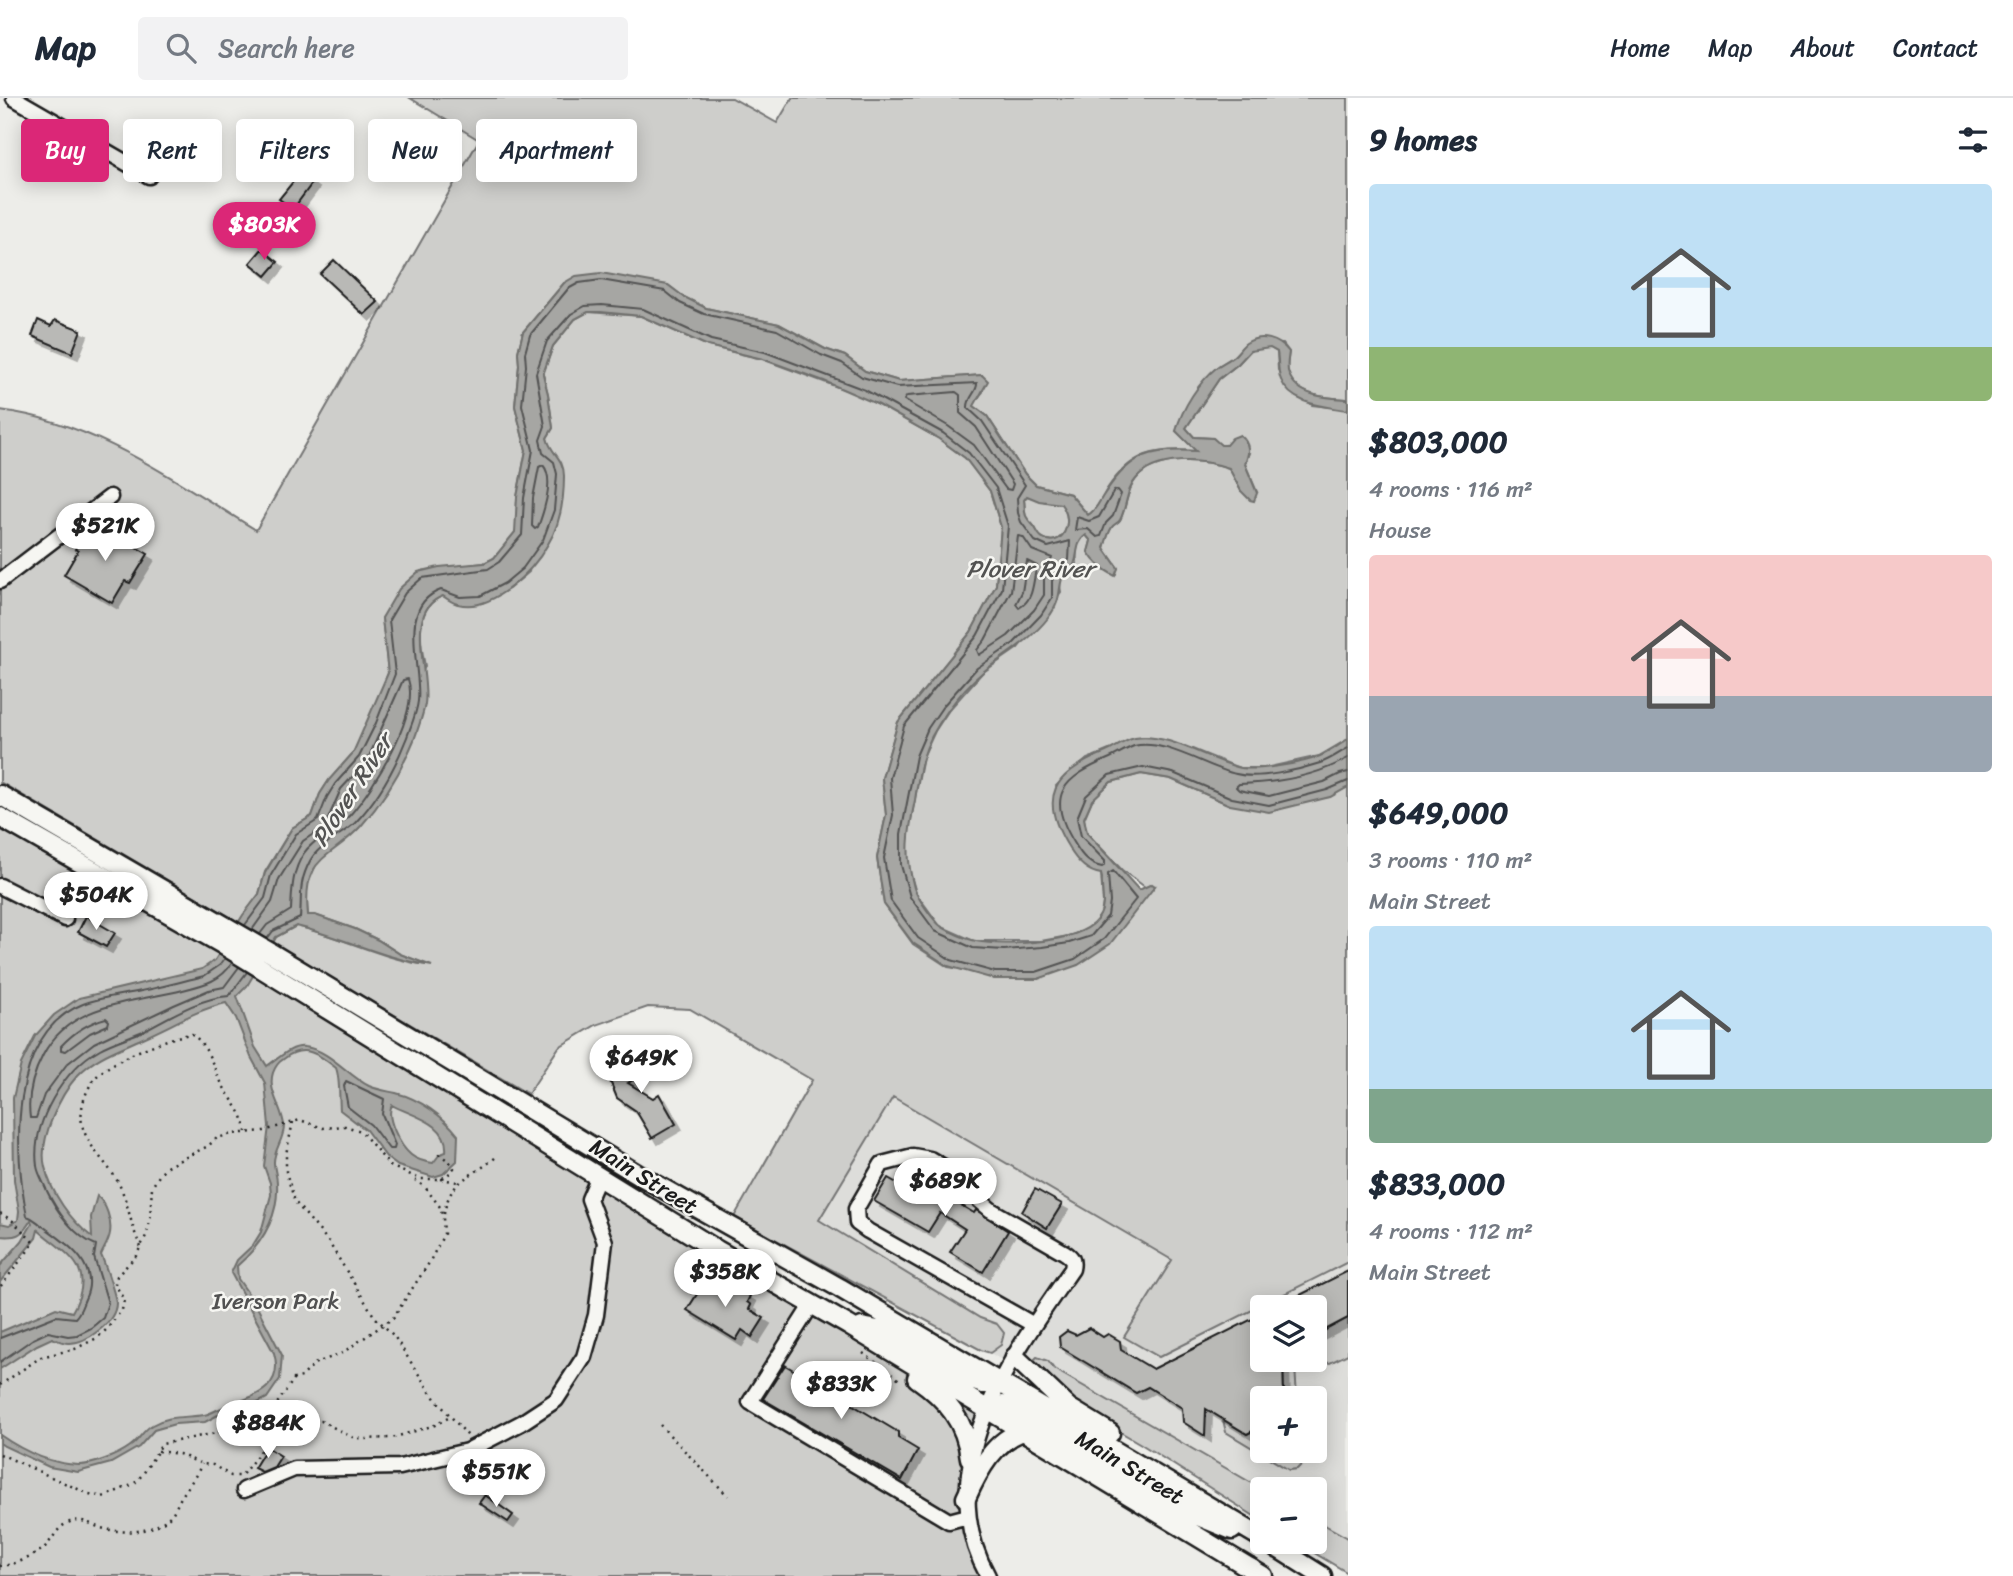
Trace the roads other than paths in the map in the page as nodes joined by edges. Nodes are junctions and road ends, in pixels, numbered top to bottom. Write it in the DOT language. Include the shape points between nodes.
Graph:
graph roads {
  1 [pos="14,98"];
  2 [pos="123,161"];
  3 [pos="110,497"];
  4 [pos="0,582"];
  5 [pos="0,795"];
  6 [pos="0,817"];
  7 [pos="0,886"];
  8 [pos="65,919"];
  9 [pos="226,937"];
  10 [pos="266,960"];
  11 [pos="599,1176"];
  12 [pos="706,1214"];
  13 [pos="695,1236"];
  14 [pos="812,1304"];
  15 [pos="848,1325"];
  16 [pos="1034,1325"];
  17 [pos="1015,1357"];
  18 [pos="1001,1382"];
  19 [pos="989,1409"];
  20 [pos="1024,1431"];
  21 [pos="970,1458"];
  22 [pos="1156,1474"];
  23 [pos="244,1490"];
  24 [pos="967,1507"];
  25 [pos="1250,1531"];
  26 [pos="1250,1535"];
  27 [pos="1287,1554"];
  28 [pos="1256,1574"];
  29 [pos="988,1576"];
  30 [pos="1322,1576"];
  1 -- 2 [label="street"];
  3 -- 4 [label="street"];
  5 -- 9 [label="main road, Main Street"];
  6 -- 9 [label="main road, Main Street"];
  7 -- 8 [label="street"];
  9 -- 10 [label="main road, Main Street"];
  10 -- 11 [label="main road, Main Street"];
  10 -- 12 [label="main road, Main Street"];
  11 -- 13 [label="main road, Main Street"];
  11 -- 23 [label="street" via="589,1199 605,1242 596,1315 584,1357 556,1400 467,1451 400,1467 294,1469"];
  12 -- 13 [label="street"];
  12 -- 18 [label="main road, Main Street"];
  13 -- 14 [label="main road, Main Street"];
  14 -- 15 [label="main road, Main Street"];
  14 -- 24 [label="street" via="750,1402 949,1521"];
  15 -- 18 [label="main road" via="883,1331 969,1379 983,1384"];
  15 -- 19 [label="main road, Main Street"];
  15 -- 21 [label="main road" via="945,1401 968,1439"];
  16 -- 16 [label="street" via="1072,1269 1071,1256 991,1210 962,1178 930,1159 913,1156 882,1164 856,1209 857,1223"];
  16 -- 17 [label="street"];
  17 -- 18 [label="street"];
  17 -- 22 [label="main road" via="1069,1408 1134,1448"];
  18 -- 19 [label="street"];
  18 -- 22 [label="main road, Main Street"];
  19 -- 20 [label="main road, Main Street"];
  19 -- 21 [label="street"];
  19 -- 26 [label="main road" via="1013,1407 1183,1510"];
  20 -- 24 [label="main road" via="1007,1438 991,1455 974,1480"];
  20 -- 28 [label="main road, Main Street"];
  21 -- 24 [label="street"];
  22 -- 25 [label="main road, Main Street"];
  24 -- 29 [label="street"];
  27 -- 30 [label="main road, Main Street"];
}
